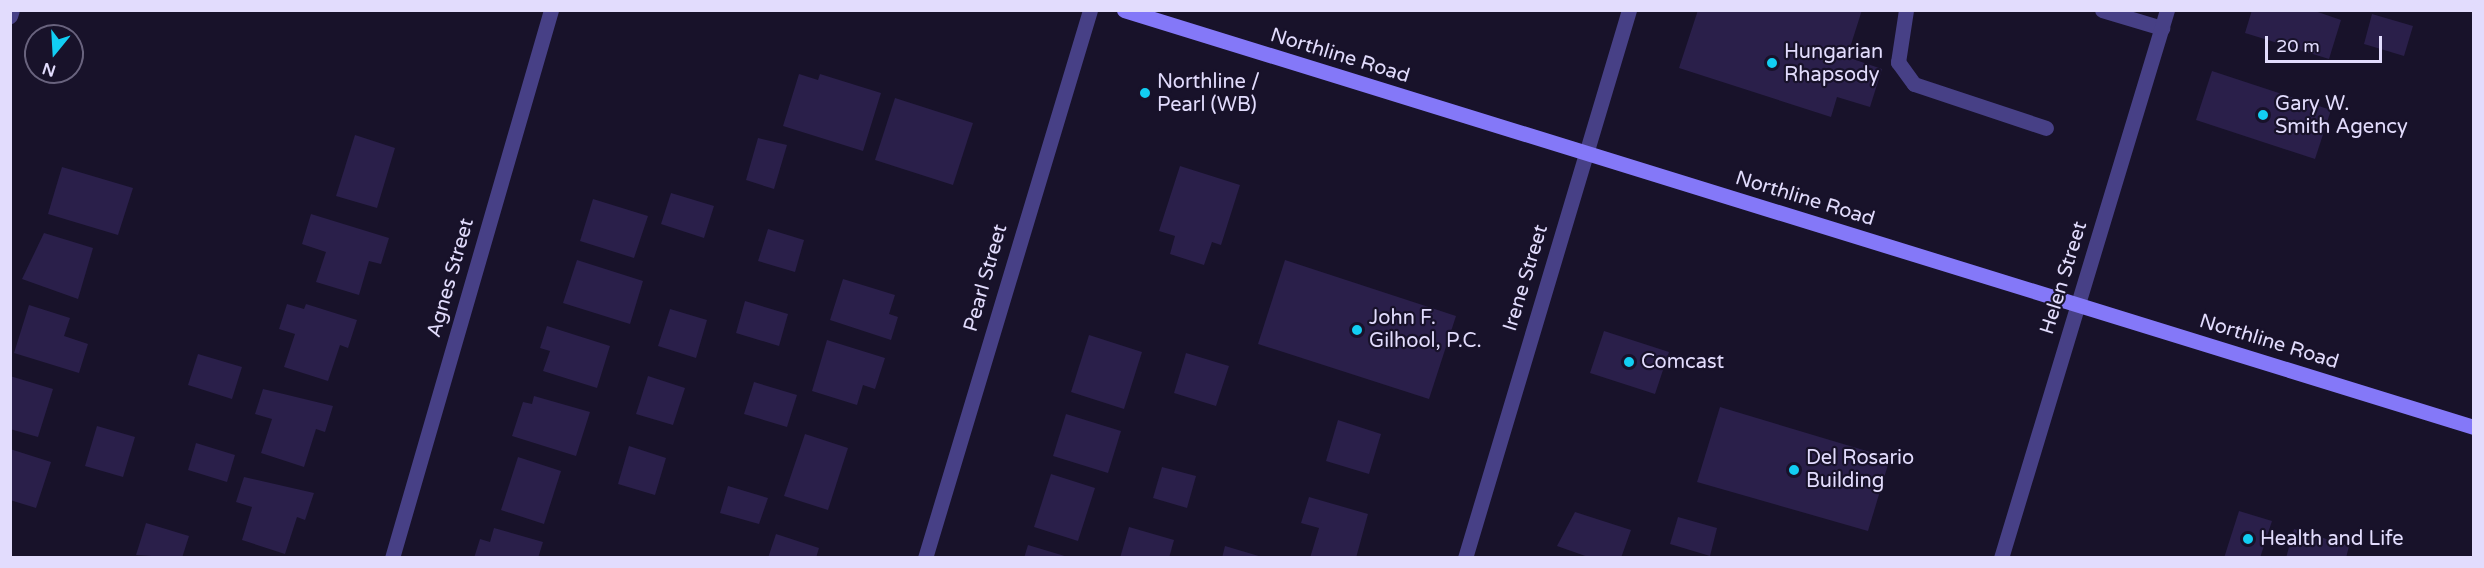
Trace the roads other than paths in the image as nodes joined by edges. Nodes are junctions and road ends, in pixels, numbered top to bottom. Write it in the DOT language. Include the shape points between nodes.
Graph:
graph roads {
  1 [pos="12,10"];
  2 [pos="551,10"];
  3 [pos="1090,10"];
  4 [pos="1124,10"];
  5 [pos="1629,10"];
  6 [pos="1906,10"];
  7 [pos="2102,10"];
  8 [pos="2167,10"];
  9 [pos="10,16"];
  10 [pos="2162,28"];
  11 [pos="2046,128"];
  12 [pos="1586,154"];
  13 [pos="2078,305"];
  14 [pos="2474,427"];
  15 [pos="392,558"];
  16 [pos="925,558"];
  17 [pos="1465,558"];
  18 [pos="2001,558"];
  1 -- 9 [label="street"];
  2 -- 15 [label="street, Agnes Street"];
  3 -- 16 [label="street, Pearl Street"];
  4 -- 12 [label="main road, Northline Road"];
  5 -- 12 [label="street, Irene Street"];
  6 -- 11 [label="street" via="1898,62 1914,84"];
  7 -- 10 [label="street"];
  8 -- 10 [label="street, Helen Street"];
  10 -- 13 [label="street, Helen Street"];
  12 -- 13 [label="main road, Northline Road"];
  12 -- 17 [label="street, Irene Street"];
  13 -- 14 [label="main road, Northline Road"];
  13 -- 18 [label="street, Helen Street"];
}
